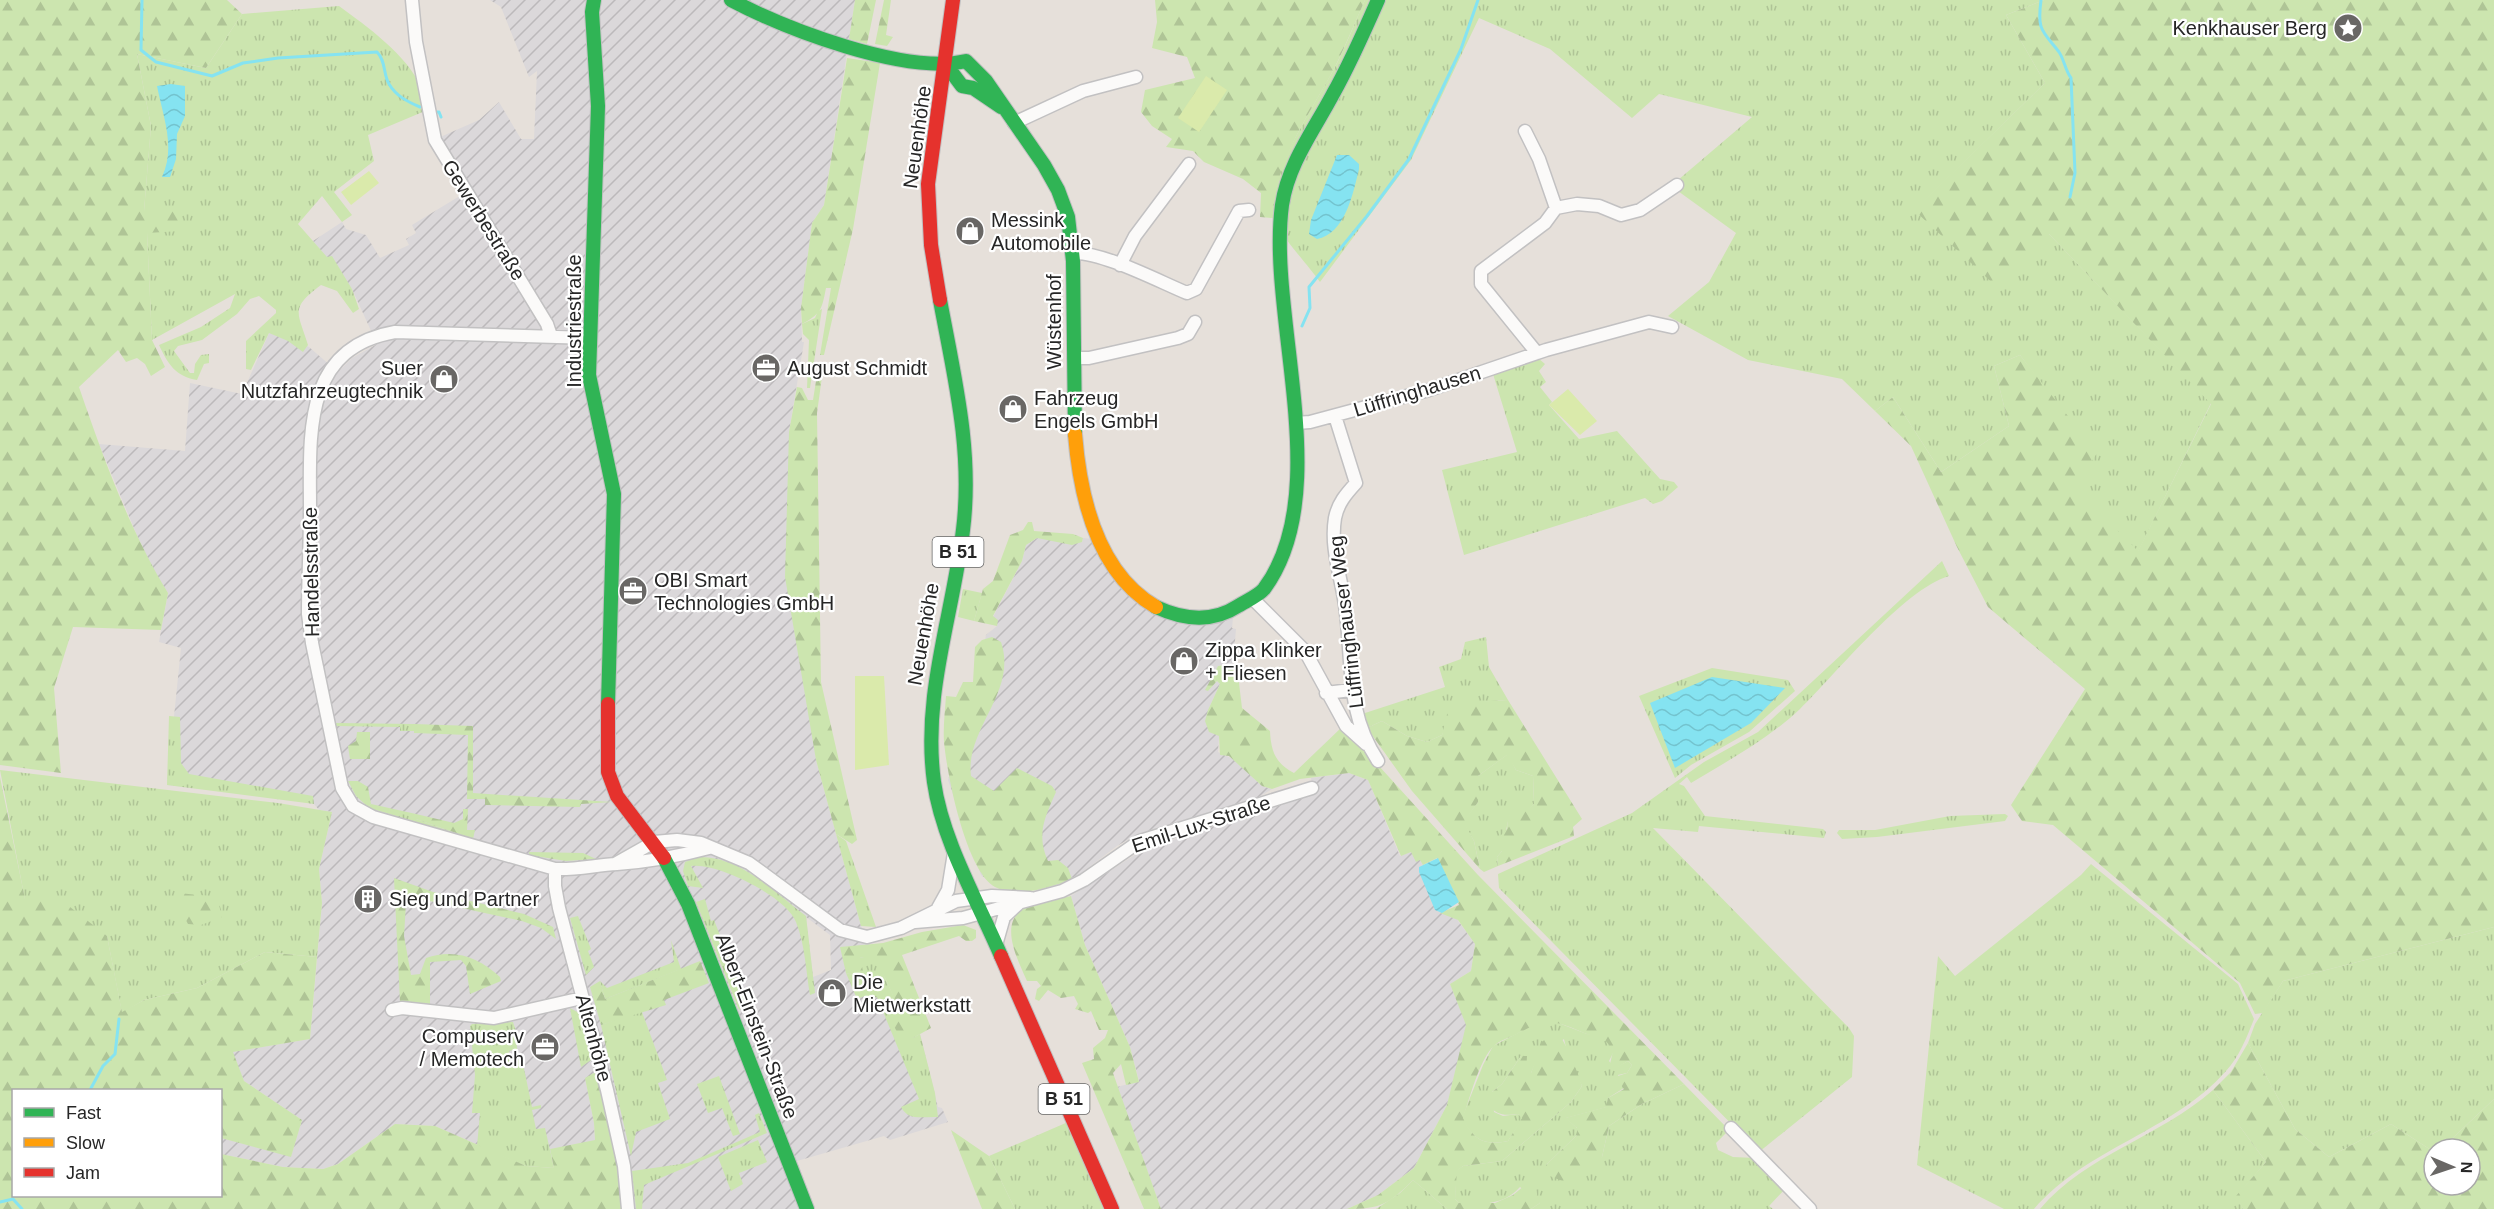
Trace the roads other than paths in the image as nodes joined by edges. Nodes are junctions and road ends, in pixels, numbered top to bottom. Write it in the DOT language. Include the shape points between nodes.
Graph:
graph roads {
  1 [pos="412,0"];
  2 [pos="594,0"];
  3 [pos="730,0"];
  4 [pos="952,0"];
  5 [pos="1378,0"];
  6 [pos="947,66"];
  7 [pos="1136,77"];
  8 [pos="1002,107"];
  9 [pos="1014,123"];
  10 [pos="1525,131"];
  11 [pos="1189,164"];
  12 [pos="1677,185"];
  13 [pos="1556,208"];
  14 [pos="1249,210"];
  15 [pos="1072,253"];
  16 [pos="1120,265"];
  17 [pos="1195,322"];
  18 [pos="1672,327"];
  19 [pos="551,336"];
  20 [pos="590,338"];
  21 [pos="1537,353"];
  22 [pos="1074,358"];
  23 [pos="1335,416"];
  24 [pos="1296,423"];
  25 [pos="1254,600"];
  26 [pos="1351,690"];
  27 [pos="1326,693"];
  28 [pos="1369,747"];
  29 [pos="1378,761"];
  30 [pos="1312,788"];
  31 [pos="654,842"];
  32 [pos="710,848"];
  33 [pos="954,850"];
  34 [pos="665,859"];
  35 [pos="615,864"];
  36 [pos="555,869"];
  37 [pos="975,897"];
  38 [pos="1026,899"];
  39 [pos="938,908"];
  40 [pos="982,912"];
  41 [pos="914,922"];
  42 [pos="996,946"];
  43 [pos="582,998"];
  44 [pos="392,1010"];
  45 [pos="1731,1128"];
  46 [pos="628,1209"];
  47 [pos="807,1209"];
  48 [pos="1112,1209"];
  49 [pos="1810,1209"];
  1 -- 19 [label="street, Gewerbestraße" via="431,125 440,148"];
  2 -- 20 [label="main road, Industriestraße" via="598,118"];
  3 -- 6 [label="main road" via="766,19 840,45"];
  4 -- 6 [label="main road, Neuenhöhe / B 51"];
  5 -- 24 [label="main road, Wüstenhof" via="1345,73 1295,161 1284,192 1281,242"];
  6 -- 8 [label="main road, Wüstenhof" via="962,86 973,88"];
  6 -- 8 [label="main road, Wüstenhof" via="966,61 1000,98"];
  6 -- 33 [label="main road, Neuenhöhe / B 51" via="930,160 928,213 963,432 966,486 960,542 933,686 930,766 936,798"];
  7 -- 9 [label="street" via="1083,91"];
  8 -- 9 [label="main road, Wüstenhof"];
  9 -- 15 [label="main road, Wüstenhof" via="1061,197 1070,227"];
  10 -- 13 [label="street"];
  11 -- 16 [label="street" via="1135,236"];
  12 -- 13 [label="street" via="1640,210 1621,215 1599,206 1576,204"];
  13 -- 21 [label="street" via="1545,224 1480,271 1480,284"];
  14 -- 16 [label="street" via="1239,211 1196,289 1187,293"];
  15 -- 16 [label="street" via="1082,252"];
  15 -- 22 [label="main road, Wüstenhof"];
  17 -- 22 [label="street" via="1188,334 1178,338"];
  18 -- 21 [label="street, Lüffringhausen" via="1648,322"];
  19 -- 20 [label="street, Handelsstraße"];
  19 -- 36 [label="street, Handelsstraße" via="395,332 365,341 337,362 321,384 312,416 308,614 340,781 353,806 373,817"];
  20 -- 31 [label="main road, Industriestraße" via="590,385 614,494 608,772 617,796"];
  21 -- 23 [label="street, Lüffringhausen" via="1429,390"];
  22 -- 25 [label="main road, Wüstenhof" via="1075,434 1082,481 1099,538 1114,568 1141,597 1174,615 1216,617"];
  23 -- 24 [label="street, Lüffringhausen"];
  23 -- 26 [label="street, Lüffringhauser Weg" via="1356,483 1341,498 1335,518 1335,558 1351,650"];
  24 -- 25 [label="main road, Wüstenhof" via="1293,497 1285,553 1272,582"];
  25 -- 27 [label="street" via="1305,651"];
  26 -- 27 [label="street"];
  26 -- 28 [label="street, Lüffringhauser Weg"];
  27 -- 28 [label="street" via="1346,726"];
  28 -- 29 [label="street, Lüffringhauser Weg"];
  30 -- 38 [label="street, Emil-Lux-Straße" via="1140,841 1078,884"];
  31 -- 32 [label="street" via="677,840"];
  31 -- 34 [label="main road, Industriestraße"];
  31 -- 35 [label="street, Handelsstraße"];
  32 -- 34 [label="street"];
  32 -- 41 [label="street" via="748,863 850,934 878,936"];
  33 -- 37 [label="main road, Neuenhöhe / B 51"];
  33 -- 39 [label="street" via="948,890"];
  34 -- 35 [label="street, Handelsstraße"];
  34 -- 47 [label="main road, Albert-Einstein-Straße" via="695,921"];
  35 -- 36 [label="street, Handelsstraße"];
  36 -- 43 [label="street, Altenhöhe" via="555,886"];
  37 -- 38 [label="street, Emil-Lux-Straße"];
  37 -- 39 [label="street"];
  37 -- 40 [label="main road, Neuenhöhe / B 51"];
  38 -- 40 [label="street, Emil-Lux-Straße"];
  38 -- 42 [label="street" via="1004,917"];
  39 -- 41 [label="street"];
  40 -- 41 [label="street" via="937,922"];
  40 -- 42 [label="main road, Neuenhöhe / B 51"];
  42 -- 48 [label="main road, Neuenhöhe / B 51"];
  43 -- 44 [label="street" via="494,1018"];
  43 -- 46 [label="street, Altenhöhe" via="615,1123"];
  45 -- 49 [label="street"];
}
